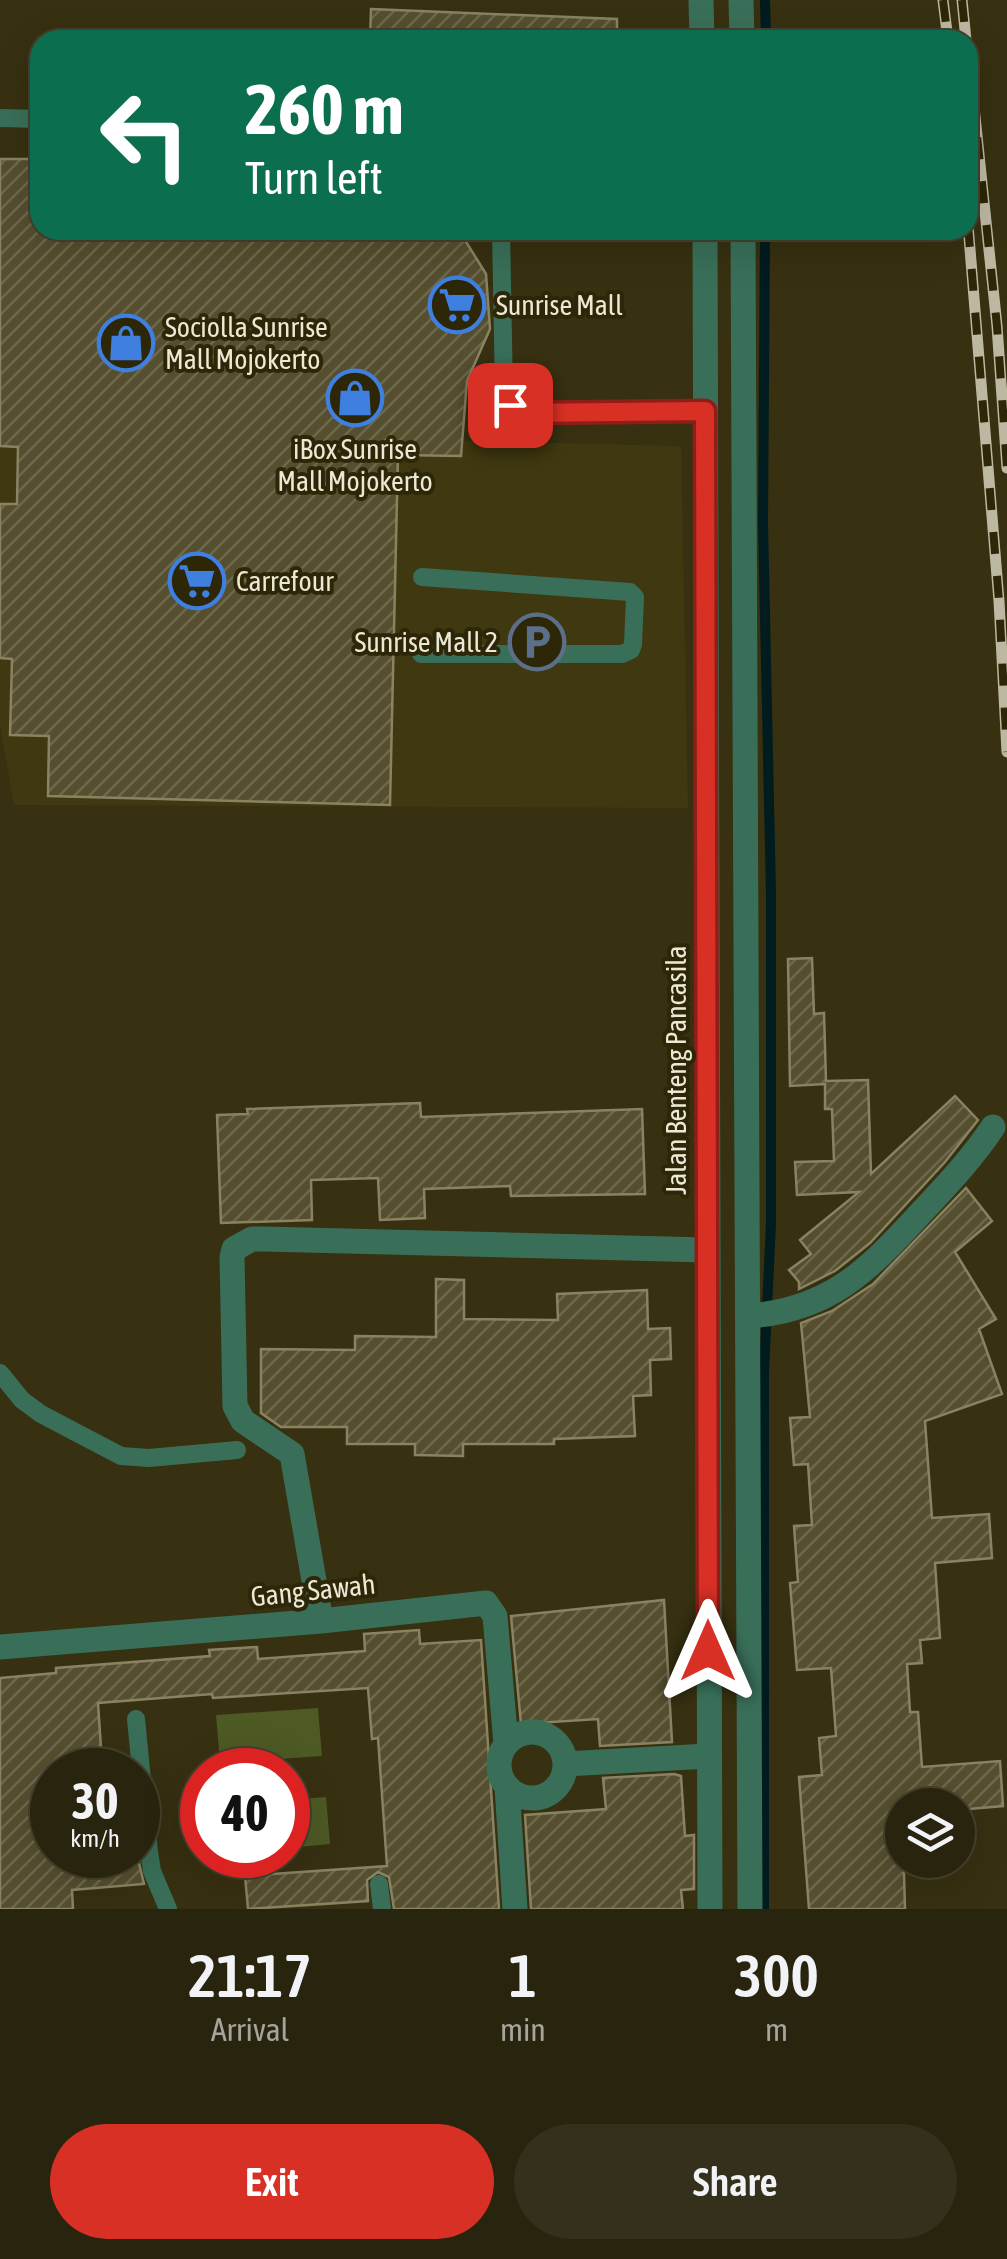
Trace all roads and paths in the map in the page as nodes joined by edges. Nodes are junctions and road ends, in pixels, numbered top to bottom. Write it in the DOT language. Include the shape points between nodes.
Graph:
graph roads {
  1 [pos="701,0"];
  2 [pos="741,0"];
  3 [pos="702,30"];
  4 [pos="742,30"];
  5 [pos="0,118"];
  6 [pos="30,119"];
  7 [pos="501,240"];
  8 [pos="704,240"];
  9 [pos="743,240"];
  10 [pos="705,411"];
  11 [pos="422,576"];
  12 [pos="420,654"];
  13 [pos="706,780"];
  14 [pos="748,781"];
  15 [pos="993,1126"];
  16 [pos="707,1250"];
  17 [pos="748,1252"];
  18 [pos="760,1315"];
  19 [pos="0,1373"];
  20 [pos="238,1450"];
  21 [pos="750,1614"];
  22 [pos="708,1616"];
  23 [pos="321,1621"];
  24 [pos="0,1647"];
  25 [pos="136,1719"];
  26 [pos="506,1744"];
  27 [pos="708,1756"];
  28 [pos="565,1764"];
  29 [pos="507,1788"];
  30 [pos="379,1884"];
  31 [pos="168,1909"];
  32 [pos="382,1909"];
  33 [pos="515,1909"];
  34 [pos="710,1909"];
  35 [pos="750,1909"];
  1 -- 3 [label="street"];
  2 -- 4 [label="street"];
  5 -- 6 [label="lane"];
  7 -- 10 [label="lane" via="504,393 515,410"];
  8 -- 10 [label="street, Jalan Benteng Pancasila"];
  9 -- 14 [label="street"];
  10 -- 13 [label="street, Jalan Benteng Pancasila"];
  11 -- 12 [label="lane" via="635,597 633,644 622,654"];
  13 -- 14 [label="street"];
  13 -- 16 [label="street, Jalan Benteng Pancasila"];
  14 -- 17 [label="street"];
  15 -- 18 [label="street" via="869,1269 808,1305"];
  16 -- 17 [label="street"];
  16 -- 22 [label="street, Jalan Benteng Pancasila"];
  16 -- 23 [label="street" via="264,1239 234,1249 235,1406 243,1421 292,1454"];
  17 -- 18 [label="street"];
  18 -- 21 [label="street"];
  19 -- 20 [label="lane" via="41,1414 121,1456"];
  21 -- 22 [label="street"];
  21 -- 35 [label="street"];
  22 -- 27 [label="street, Jalan Benteng Pancasila"];
  23 -- 24 [label="street, Gang Sawah"];
  23 -- 26 [label="street, Gang Sawah" via="486,1603 495,1616"];
  25 -- 31 [label="lane" via="152,1871"];
  26 -- 28 [label="street" via="536,1732 556,1742"];
  26 -- 29 [label="street" via="499,1766"];
  27 -- 28 [label="street"];
  27 -- 34 [label="street, Jalan Benteng Pancasila"];
  28 -- 29 [label="street" via="550,1794 528,1798"];
  29 -- 33 [label="street"];
  30 -- 32 [label="lane"];
}
